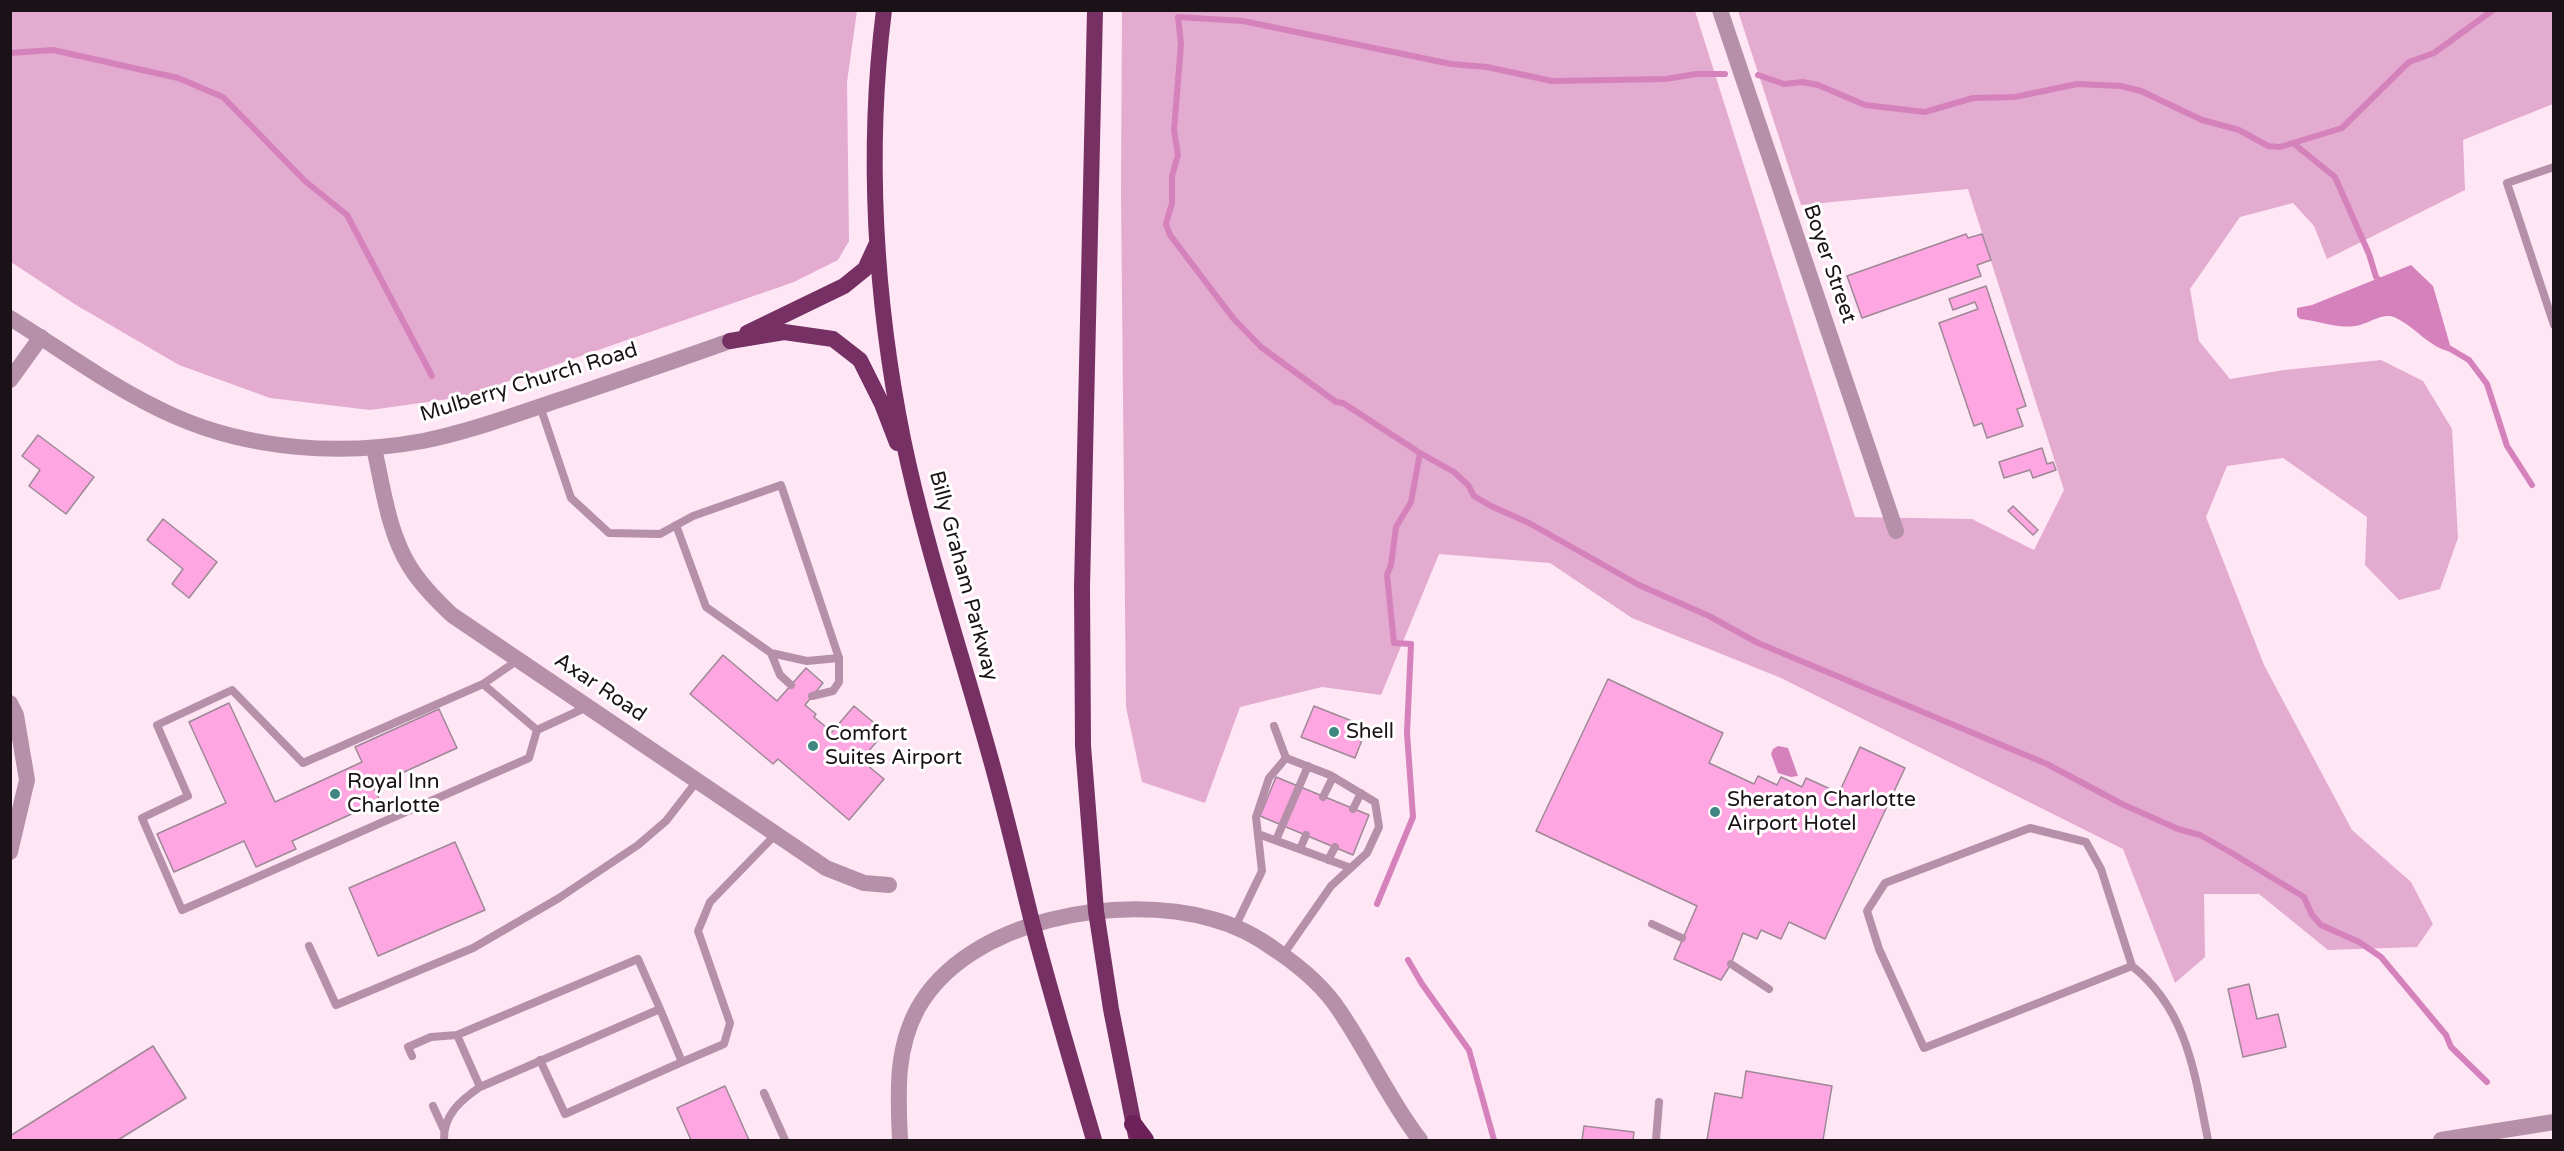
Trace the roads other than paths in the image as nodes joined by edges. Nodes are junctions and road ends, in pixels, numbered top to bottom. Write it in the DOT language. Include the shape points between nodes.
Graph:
graph roads {
  1 [pos="884,10"];
  2 [pos="1095,10"];
  3 [pos="1720,10"];
  4 [pos="2553,167"];
  5 [pos="878,242"];
  6 [pos="10,318"];
  7 [pos="2553,325"];
  8 [pos="42,337"];
  9 [pos="730,341"];
  10 [pos="10,380"];
  11 [pos="540,406"];
  12 [pos="374,448"];
  13 [pos="916,493"];
  14 [pos="676,525"];
  15 [pos="1896,531"];
  16 [pos="771,653"];
  17 [pos="839,658"];
  18 [pos="518,660"];
  19 [pos="483,684"];
  20 [pos="791,685"];
  21 [pos="812,696"];
  22 [pos="10,703"];
  23 [pos="587,706"];
  24 [pos="1274,726"];
  25 [pos="537,730"];
  26 [pos="1286,758"];
  27 [pos="1308,766"];
  28 [pos="1333,777"];
  29 [pos="697,781"];
  30 [pos="1361,793"];
  31 [pos="1323,796"];
  32 [pos="1353,809"];
  33 [pos="14,828"];
  34 [pos="776,834"];
  35 [pos="1258,834"];
  36 [pos="1306,835"];
  37 [pos="1276,840"];
  38 [pos="1335,848"];
  39 [pos="1299,849"];
  40 [pos="10,852"];
  41 [pos="1328,860"];
  42 [pos="1351,868"];
  43 [pos="889,885"];
  44 [pos="1096,911"];
  45 [pos="1652,924"];
  46 [pos="1033,926"];
  47 [pos="1235,927"];
  48 [pos="1683,938"];
  49 [pos="309,946"];
  50 [pos="1283,955"];
  51 [pos="1731,964"];
  52 [pos="2132,966"];
  53 [pos="1769,989"];
  54 [pos="660,1009"];
  55 [pos="457,1035"];
  56 [pos="412,1056"];
  57 [pos="540,1060"];
  58 [pos="682,1062"];
  59 [pos="480,1087"];
  60 [pos="764,1093"];
  61 [pos="1659,1102"];
  62 [pos="433,1106"];
  63 [pos="2553,1122"];
  64 [pos="444,1130"];
  65 [pos="1135,1132"];
  66 [pos="444,1140"];
  67 [pos="785,1140"];
  68 [pos="900,1140"];
  69 [pos="1094,1140"];
  70 [pos="1145,1140"];
  71 [pos="1420,1140"];
  72 [pos="1656,1140"];
  73 [pos="2208,1140"];
  74 [pos="2441,1140"];
  1 -- 5 [label="highway, Billy Graham Parkway" via="877,100"];
  2 -- 44 [label="highway" via="1081,693"];
  3 -- 15 [label="street, Boyer Street"];
  4 -- 7 [label="lane" via="2507,183"];
  5 -- 9 [label="highway" via="865,269 844,286"];
  5 -- 13 [label="highway, Billy Graham Parkway" via="888,347"];
  6 -- 8 [label="street, Mulberry Church Road"];
  8 -- 10 [label="street"];
  8 -- 12 [label="street, Mulberry Church Road" via="132,396 175,417 222,433 291,446"];
  9 -- 11 [label="street, Mulberry Church Road"];
  9 -- 13 [label="highway" via="784,332 813,336 833,339 860,360 882,404"];
  11 -- 12 [label="street, Mulberry Church Road" via="446,435"];
  11 -- 14 [label="lane" via="571,498 609,533 660,534"];
  12 -- 18 [label="street, Axar Road" via="392,524 410,567 452,615"];
  13 -- 46 [label="highway, Billy Graham Parkway"];
  14 -- 16 [label="lane" via="706,607"];
  14 -- 17 [label="lane" via="782,485"];
  16 -- 17 [label="lane" via="807,661"];
  16 -- 20 [label="lane" via="780,675"];
  17 -- 21 [label="lane" via="839,682 833,691"];
  18 -- 19 [label="lane"];
  18 -- 23 [label="street, Axar Road"];
  19 -- 25 [label="lane"];
  19 -- 25 [label="lane" via="303,763 232,690 157,725 188,796 142,818 182,910 529,758"];
  22 -- 33 [label="street" via="27,780"];
  23 -- 25 [label="lane"];
  23 -- 29 [label="street, Axar Road"];
  24 -- 26 [label="lane"];
  26 -- 27 [label="lane"];
  26 -- 35 [label="lane" via="1269,778 1256,817"];
  27 -- 28 [label="lane"];
  27 -- 37 [label="lane"];
  28 -- 30 [label="lane"];
  28 -- 31 [label="lane"];
  29 -- 34 [label="street, Axar Road"];
  29 -- 49 [label="lane" via="666,821 638,845 559,898 473,948 336,1005"];
  30 -- 32 [label="lane"];
  30 -- 42 [label="lane" via="1375,802 1379,827 1367,854"];
  33 -- 40 [label="street"];
  34 -- 43 [label="street, Axar Road" via="826,868 864,883"];
  34 -- 58 [label="lane" via="710,902 698,931 730,1023 724,1044"];
  35 -- 37 [label="lane"];
  35 -- 47 [label="lane" via="1262,871"];
  36 -- 39 [label="lane"];
  37 -- 39 [label="lane"];
  38 -- 41 [label="lane"];
  39 -- 41 [label="lane"];
  41 -- 42 [label="lane"];
  42 -- 50 [label="lane" via="1331,886"];
  44 -- 46 [label="street"];
  44 -- 47 [label="street" via="1178,911"];
  44 -- 65 [label="highway"];
  45 -- 48 [label="lane"];
  46 -- 68 [label="street" via="985,945 936,984 919,1007 906,1034 899,1063"];
  46 -- 69 [label="highway, Billy Graham Parkway"];
  47 -- 50 [label="street"];
  50 -- 71 [label="street" via="1338,1008"];
  51 -- 53 [label="lane"];
  52 -- 52 [label="lane" via="2102,869 2086,842 2030,828 1886,883 1866,910 1879,949 1924,1048"];
  52 -- 73 [label="lane" via="2151,981 2180,1026"];
  54 -- 55 [label="lane" via="638,959"];
  54 -- 57 [label="lane"];
  54 -- 58 [label="lane"];
  55 -- 56 [label="lane" via="431,1037 408,1047"];
  55 -- 59 [label="lane"];
  57 -- 58 [label="lane" via="565,1114"];
  57 -- 59 [label="lane"];
  59 -- 64 [label="lane" via="458,1101"];
  60 -- 67 [label="lane"];
  61 -- 72 [label="lane"];
  62 -- 64 [label="lane"];
  63 -- 74 [label="street"];
  64 -- 66 [label="lane"];
  65 -- 70 [label="highway"];
}
